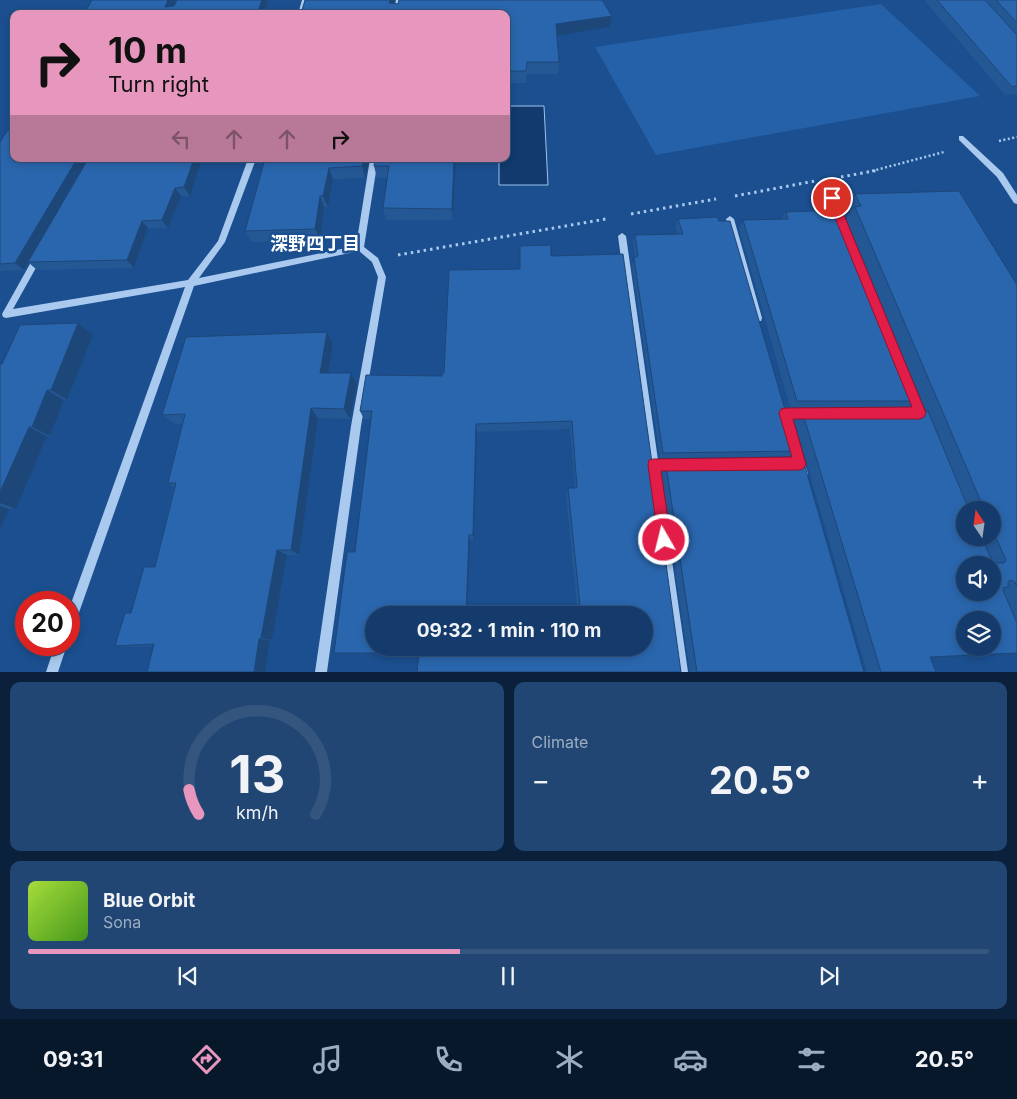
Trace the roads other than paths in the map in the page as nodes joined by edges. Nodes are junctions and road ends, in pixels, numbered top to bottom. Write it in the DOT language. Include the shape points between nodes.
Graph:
graph roads {
  1 [pos="961,138"];
  2 [pos="251,162"];
  3 [pos="374,162"];
  4 [pos="832,198"];
  5 [pos="1017,201"];
  6 [pos="730,218"];
  7 [pos="843,225"];
  8 [pos="622,236"];
  9 [pos="44,245"];
  10 [pos="360,248"];
  11 [pos="191,282"];
  12 [pos="762,330"];
  13 [pos="909,386"];
  14 [pos="824,413"];
  15 [pos="928,431"];
  16 [pos="800,464"];
  17 [pos="654,465"];
  18 [pos="805,482"];
  19 [pos="80,593"];
  20 [pos="57,656"];
  21 [pos="52,672"];
  22 [pos="321,672"];
  23 [pos="682,672"];
  1 -- 5 [label="street" via="1000,175"];
  2 -- 11 [label="street" via="221,242"];
  3 -- 10 [label="street"];
  4 -- 7 [label="street"];
  6 -- 12 [label="street"];
  8 -- 17 [label="street"];
  9 -- 11 [label="street" via="6,314"];
  10 -- 11 [label="street"];
  10 -- 22 [label="street" via="375,260 382,277 356,426"];
  11 -- 19 [label="street"];
  13 -- 15 [label="street" via="915,413"];
  14 -- 16 [label="street" via="787,417"];
  16 -- 17 [label="street"];
  16 -- 18 [label="street"];
  17 -- 23 [label="street"];
  20 -- 21 [label="street"];
}
